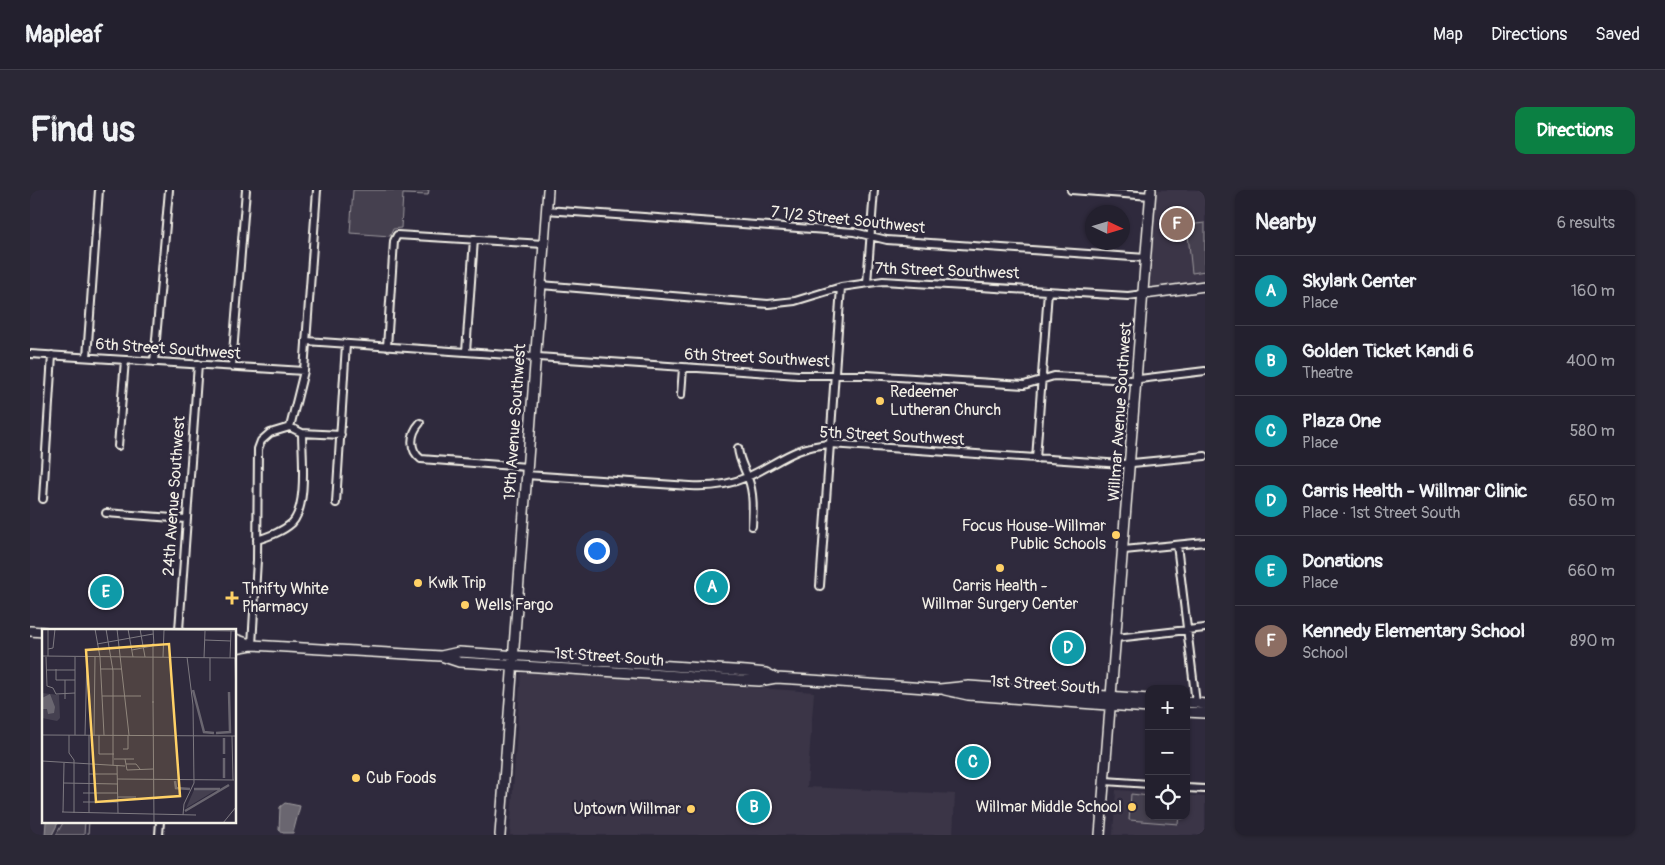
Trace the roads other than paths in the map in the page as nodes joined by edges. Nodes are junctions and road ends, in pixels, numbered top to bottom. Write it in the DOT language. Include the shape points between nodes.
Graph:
graph roads {
  1 [pos="99,190"];
  2 [pos="169,190"];
  3 [pos="246,190"];
  4 [pos="317,190"];
  5 [pos="548,190"];
  6 [pos="874,190"];
  7 [pos="1071,190"];
  8 [pos="1151,193"];
  9 [pos="546,210"];
  10 [pos="870,236"];
  11 [pos="474,239"];
  12 [pos="544,244"];
  13 [pos="1146,258"];
  14 [pos="867,283"];
  15 [pos="541,285"];
  16 [pos="1205,286"];
  17 [pos="841,287"];
  18 [pos="1048,291"];
  19 [pos="1144,294"];
  20 [pos="306,341"];
  21 [pos="346,344"];
  22 [pos="386,347"];
  23 [pos="466,352"];
  24 [pos="30,354"];
  25 [pos="52,355"];
  26 [pos="87,357"];
  27 [pos="536,357"];
  28 [pos="125,360"];
  29 [pos="154,362"];
  30 [pos="198,364"];
  31 [pos="232,366"];
  32 [pos="683,368"];
  33 [pos="304,371"];
  34 [pos="1205,371"];
  35 [pos="835,376"];
  36 [pos="1042,380"];
  37 [pos="1137,380"];
  38 [pos="681,395"];
  39 [pos="420,423"];
  40 [pos="290,427"];
  41 [pos="302,433"];
  42 [pos="341,435"];
  43 [pos="830,444"];
  44 [pos="118,446"];
  45 [pos="738,448"];
  46 [pos="1205,456"];
  47 [pos="1036,459"];
  48 [pos="1130,464"];
  49 [pos="527,471"];
  50 [pos="748,477"];
  51 [pos="43,499"];
  52 [pos="336,503"];
  53 [pos="106,513"];
  54 [pos="186,519"];
  55 [pos="752,526"];
  56 [pos="257,540"];
  57 [pos="1205,542"];
  58 [pos="1176,545"];
  59 [pos="1124,550"];
  60 [pos="820,586"];
  61 [pos="1205,628"];
  62 [pos="179,629"];
  63 [pos="1187,630"];
  64 [pos="1116,638"];
  65 [pos="236,639"];
  66 [pos="252,644"];
  67 [pos="236,648"];
  68 [pos="441,656"];
  69 [pos="513,656"];
  70 [pos="512,666"];
  71 [pos="776,678"];
  72 [pos="1145,699"];
  73 [pos="1111,700"];
  74 [pos="1196,703"];
  75 [pos="1145,707"];
  76 [pos="1190,712"];
  77 [pos="1205,713"];
  78 [pos="1105,781"];
  79 [pos="1145,784"];
  80 [pos="1190,788"];
  81 [pos="1205,789"];
  82 [pos="160,822"];
  83 [pos="159,835"];
  84 [pos="500,835"];
  85 [pos="1100,835"];
  1 -- 26 [label="street"];
  2 -- 29 [label="street"];
  3 -- 31 [label="street"];
  4 -- 20 [label="street"];
  5 -- 9 [label="main road, 19th Avenue Southwest"];
  6 -- 10 [label="street"];
  7 -- 8 [label="street"];
  8 -- 13 [label="main road, Willmar Avenue Southwest"];
  9 -- 10 [label="street, 7 1/2 Street Southwest" via="854,232"];
  9 -- 12 [label="main road, 19th Avenue Southwest"];
  10 -- 13 [label="street, 7 1/2 Street Southwest"];
  10 -- 14 [label="street"];
  11 -- 12 [label="street"];
  11 -- 22 [label="street" via="396,236"];
  11 -- 23 [label="street"];
  12 -- 15 [label="main road, 19th Avenue Southwest"];
  13 -- 19 [label="main road, Willmar Avenue Southwest"];
  14 -- 17 [label="street, 7th Street Southwest"];
  14 -- 18 [label="street, 7th Street Southwest" via="903,282"];
  15 -- 17 [label="street, 7th Street Southwest" via="768,304 795,301"];
  15 -- 27 [label="main road, 19th Avenue Southwest"];
  16 -- 19 [label="main road, 7th Street Southwest"];
  17 -- 35 [label="street"];
  18 -- 19 [label="street, 7th Street Southwest"];
  18 -- 36 [label="street"];
  19 -- 37 [label="main road, Willmar Avenue Southwest"];
  20 -- 21 [label="street, 6th Street Southwest"];
  20 -- 33 [label="street"];
  21 -- 22 [label="street, 6th Street Southwest"];
  21 -- 42 [label="street"];
  22 -- 23 [label="street, 6th Street Southwest"];
  23 -- 27 [label="street, 6th Street Southwest"];
  24 -- 25 [label="street, 6th Street Southwest"];
  25 -- 26 [label="street, 6th Street Southwest"];
  25 -- 51 [label="street"];
  26 -- 28 [label="street, 6th Street Southwest"];
  27 -- 32 [label="street, 6th Street Southwest"];
  27 -- 49 [label="main road, 19th Avenue Southwest"];
  28 -- 29 [label="street, 6th Street Southwest"];
  28 -- 44 [label="street"];
  29 -- 30 [label="street, 6th Street Southwest"];
  30 -- 31 [label="street, 6th Street Southwest"];
  30 -- 54 [label="street, 24th Avenue Southwest"];
  31 -- 33 [label="street, 6th Street Southwest"];
  32 -- 35 [label="street, 6th Street Southwest"];
  32 -- 38 [label="street"];
  33 -- 40 [label="street"];
  34 -- 37 [label="street, 6th Street Southwest"];
  35 -- 36 [label="street, 6th Street Southwest" via="1024,385"];
  35 -- 43 [label="street"];
  36 -- 37 [label="street, 6th Street Southwest" via="1054,376"];
  36 -- 47 [label="street"];
  37 -- 48 [label="main road, Willmar Avenue Southwest"];
  39 -- 49 [label="street, 5th Street Southwest" via="412,438 415,453 421,458"];
  40 -- 41 [label="street"];
  40 -- 56 [label="street" via="270,432 258,449"];
  41 -- 42 [label="street"];
  41 -- 56 [label="street" via="302,493 297,514 286,528"];
  42 -- 52 [label="street"];
  43 -- 47 [label="street, 5th Street Southwest"];
  43 -- 50 [label="street, 5th Street Southwest" via="795,451"];
  43 -- 60 [label="street"];
  45 -- 50 [label="street" via="740,463"];
  46 -- 48 [label="street, 5th Street Southwest"];
  47 -- 48 [label="street, 5th Street Southwest"];
  48 -- 59 [label="main road, Willmar Avenue Southwest"];
  49 -- 50 [label="street, 5th Street Southwest" via="697,486 720,485"];
  49 -- 69 [label="main road, 19th Avenue Southwest"];
  50 -- 55 [label="street"];
  53 -- 54 [label="street"];
  54 -- 62 [label="street, 24th Avenue Southwest"];
  56 -- 66 [label="street"];
  57 -- 58 [label="street"];
  58 -- 59 [label="street"];
  58 -- 63 [label="street"];
  59 -- 64 [label="main road, Willmar Avenue Southwest"];
  61 -- 63 [label="street"];
  63 -- 64 [label="street"];
  63 -- 74 [label="street"];
  64 -- 73 [label="main road, Willmar Avenue Southwest"];
  65 -- 66 [label="main road, 1st Street South"];
  66 -- 67 [label="main road, 1st Street South"];
  66 -- 68 [label="main road, 1st Street South"];
  68 -- 69 [label="main road, 1st Street South" via="460,652"];
  68 -- 70 [label="main road, 1st Street South" via="459,662"];
  69 -- 70 [label="main road, 19th Avenue Southwest"];
  69 -- 71 [label="main road, 1st Street South" via="748,672"];
  70 -- 71 [label="main road, 1st Street South" via="759,681"];
  70 -- 84 [label="main road, 19th Avenue Southwest"];
  71 -- 73 [label="main road, 1st Street South" via="940,689 969,686"];
  72 -- 73 [label="main road, 1st Street South"];
  73 -- 75 [label="main road, 1st Street South"];
  73 -- 78 [label="main road, Willmar Avenue Southwest"];
  76 -- 77 [label="main road"];
  78 -- 79 [label="street"];
  78 -- 85 [label="main road, Willmar Avenue Southwest"];
  80 -- 81 [label="street"];
  82 -- 83 [label="street"];
}
